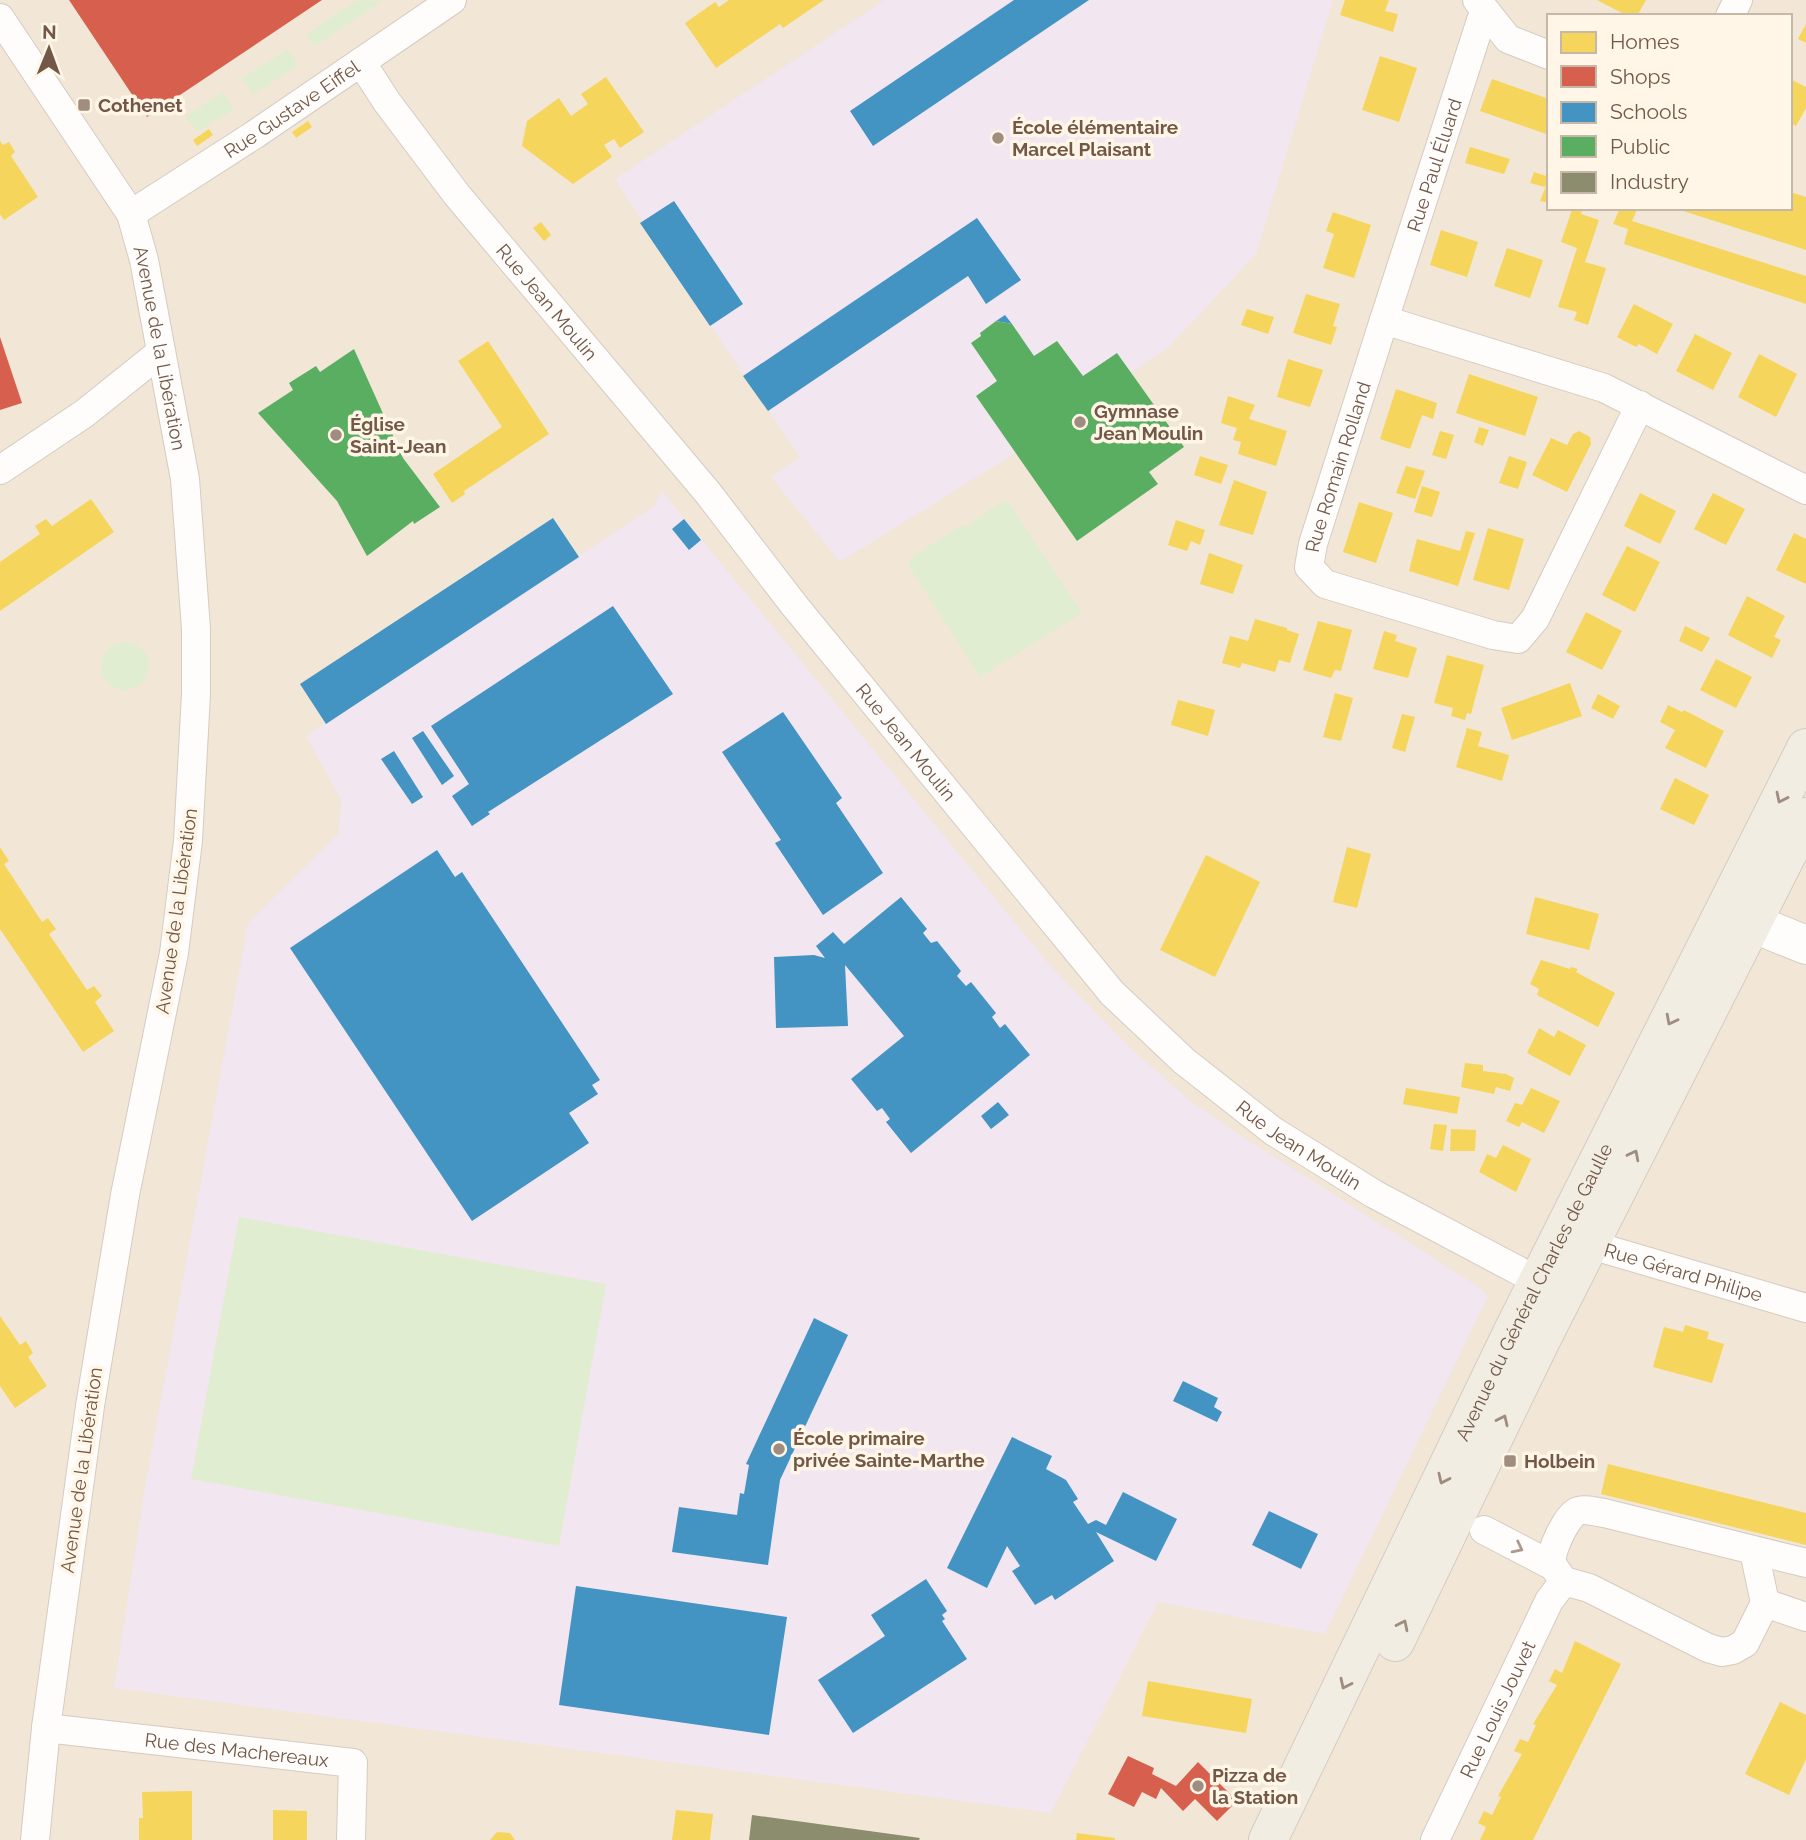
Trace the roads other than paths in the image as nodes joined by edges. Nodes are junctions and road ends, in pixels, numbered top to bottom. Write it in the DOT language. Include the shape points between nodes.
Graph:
graph roads {
  1 [pos="452,0"];
  2 [pos="1481,6"];
  3 [pos="0,18"];
  4 [pos="1547,54"];
  5 [pos="361,62"];
  6 [pos="131,215"];
  7 [pos="1384,320"];
  8 [pos="161,352"];
  9 [pos="1640,405"];
  10 [pos="0,470"];
  11 [pos="1806,490"];
  12 [pos="1806,748"];
  13 [pos="1806,817"];
  14 [pos="1738,917"];
  15 [pos="1806,945"];
  16 [pos="1575,1240"];
  17 [pos="1551,1288"];
  18 [pos="1806,1308"];
  19 [pos="1484,1530"];
  20 [pos="1754,1551"];
  21 [pos="1806,1563"];
  22 [pos="1559,1573"];
  23 [pos="1765,1603"];
  24 [pos="1806,1617"];
  25 [pos="46,1728"];
  26 [pos="35,1840"];
  27 [pos="351,1840"];
  28 [pos="1268,1840"];
  29 [pos="1297,1840"];
  30 [pos="1435,1840"];
  1 -- 5 [label="street, Rue Gustave Eiffel"];
  2 -- 4 [label="street" via="1508,39"];
  2 -- 7 [label="street, Rue Paul Éluard"];
  3 -- 6 [label="street, Avenue de la Libération"];
  5 -- 6 [label="street, Rue Gustave Eiffel"];
  5 -- 17 [label="street, Rue Jean Moulin" via="457,195 708,493 1112,993 1184,1060 1273,1131 1374,1194"];
  6 -- 8 [label="street, Avenue de la Libération"];
  7 -- 9 [label="street" via="1604,388"];
  7 -- 9 [label="street, Rue Romain Rolland" via="1312,544 1309,567 1325,584 1518,639 1535,619"];
  8 -- 10 [label="street" via="85,413"];
  8 -- 25 [label="street, Avenue de la Libération" via="185,479 197,629 188,841 174,953 125,1195 90,1406"];
  9 -- 11 [label="street"];
  12 -- 14 [label="main road, Avenue du Général Charles de Gaulle, one-way"];
  13 -- 14 [label="main road, Avenue du Général Charles de Gaulle"];
  14 -- 15 [label="main road"];
  14 -- 16 [label="main road, Avenue du Général Charles de Gaulle"];
  16 -- 17 [label="main road, Avenue du Général Charles de Gaulle"];
  16 -- 18 [label="street, Rue Gérard Philipe"];
  17 -- 28 [label="main road, Avenue du Général Charles de Gaulle, one-way"];
  29 -- 17 [label="main road, Avenue du Général Charles de Gaulle, one-way"];
  19 -- 22 [label="street, one-way"];
  20 -- 21 [label="street, Rue Louis Jouvet"];
  20 -- 22 [label="street, Rue Louis Jouvet" via="1604,1513 1577,1512 1551,1555"];
  20 -- 23 [label="street"];
  22 -- 23 [label="street" via="1722,1652 1745,1643"];
  22 -- 30 [label="street, Rue Louis Jouvet"];
  23 -- 24 [label="street"];
  25 -- 26 [label="street, Avenue de la Libération"];
  25 -- 27 [label="street, Rue des Machereaux" via="352,1763"];
}
